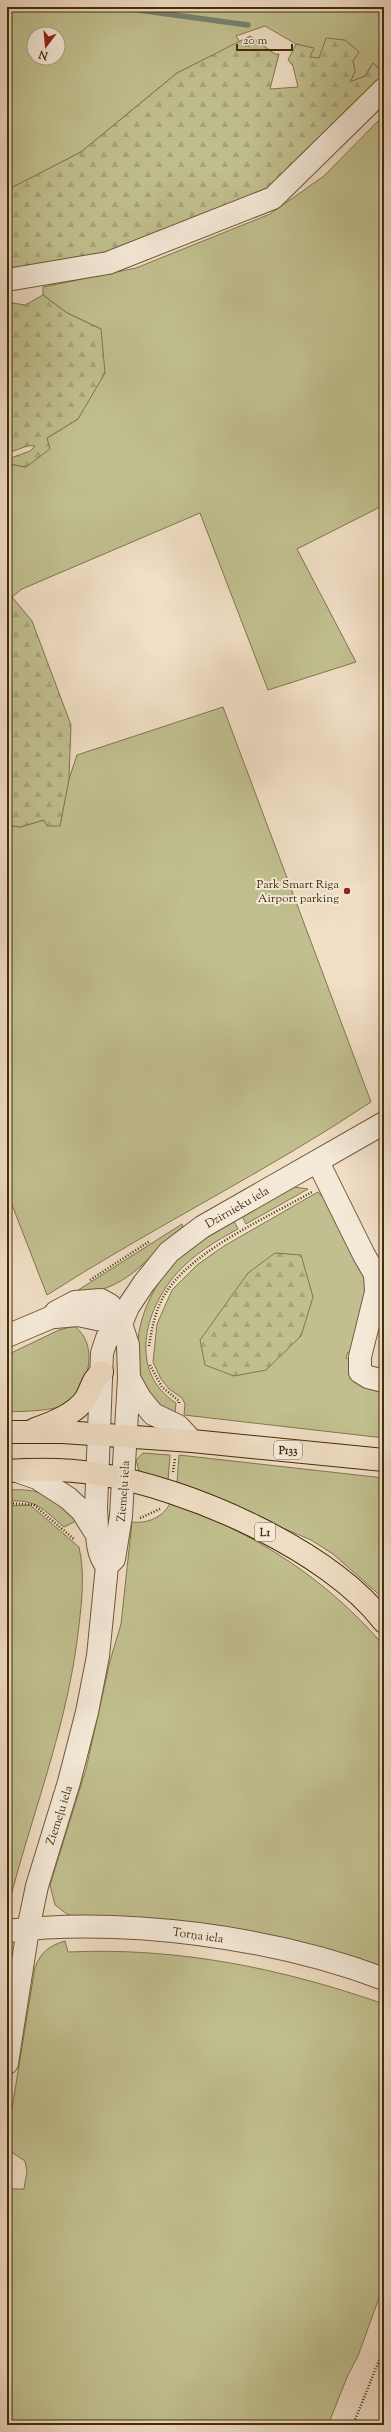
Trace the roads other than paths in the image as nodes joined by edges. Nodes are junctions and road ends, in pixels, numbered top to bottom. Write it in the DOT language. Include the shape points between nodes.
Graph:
graph roads {
  1 [pos="384,89"];
  2 [pos="7,280"];
  3 [pos="384,1123"];
  4 [pos="318,1162"];
  5 [pos="380,1275"];
  6 [pos="122,1324"];
  7 [pos="7,1336"];
  8 [pos="102,1372"];
  9 [pos="130,1378"];
  10 [pos="384,1381"];
  11 [pos="30,1431"];
  12 [pos="7,1432"];
  13 [pos="100,1435"];
  14 [pos="127,1437"];
  15 [pos="192,1441"];
  16 [pos="384,1460"];
  17 [pos="12,1471"];
  18 [pos="98,1474"];
  19 [pos="124,1480"];
  20 [pos="88,1540"];
  21 [pos="108,1566"];
  22 [pos="384,1622"];
  23 [pos="17,1930"];
  24 [pos="384,1979"];
  25 [pos="7,2063"];
  1 -- 2 [label="street" via="273,198 108,262"];
  3 -- 4 [label="street, Dzirnieku iela"];
  4 -- 5 [label="street" via="364,1256"];
  4 -- 6 [label="street, Dzirnieku iela" via="202,1227 169,1252 132,1301"];
  5 -- 10 [label="street" via="360,1357 360,1372"];
  6 -- 7 [label="street" via="78,1315 52,1317"];
  6 -- 8 [label="street, Dzirnieku iela" via="108,1338 102,1353"];
  6 -- 9 [label="street" via="128,1345"];
  8 -- 11 [label="main road" via="94,1378 89,1393 78,1407 55,1421"];
  8 -- 13 [label="street, Dzirnieku iela"];
  9 -- 14 [label="street"];
  9 -- 15 [label="street" via="140,1398 153,1414 178,1426"];
  11 -- 12 [label="main road, P133"];
  11 -- 13 [label="main road, P133"];
  13 -- 14 [label="main road, P133"];
  13 -- 18 [label="street, Dzirnieku iela"];
  14 -- 15 [label="main road, P133"];
  14 -- 19 [label="street, Ziemeļu iela"];
  15 -- 16 [label="main road, P133"];
  17 -- 18 [label="main road" via="41,1470"];
  17 -- 20 [label="street" via="46,1483 68,1498 82,1511"];
  18 -- 19 [label="main road, L1"];
  18 -- 20 [label="street, Ziemeļu iela"];
  19 -- 21 [label="street, Ziemeļu iela" via="117,1549 114,1559"];
  19 -- 22 [label="main road, L1" via="170,1492 298,1548 331,1570 371,1605"];
  20 -- 21 [label="street, Ziemeļu iela"];
  21 -- 23 [label="street, Ziemeļu iela" via="98,1656 87,1712 69,1782 45,1857"];
  23 -- 24 [label="street, Torņa iela" via="124,1928 171,1931 242,1941 322,1960"];
  23 -- 25 [label="street, Ziemeļu iela"];
}
